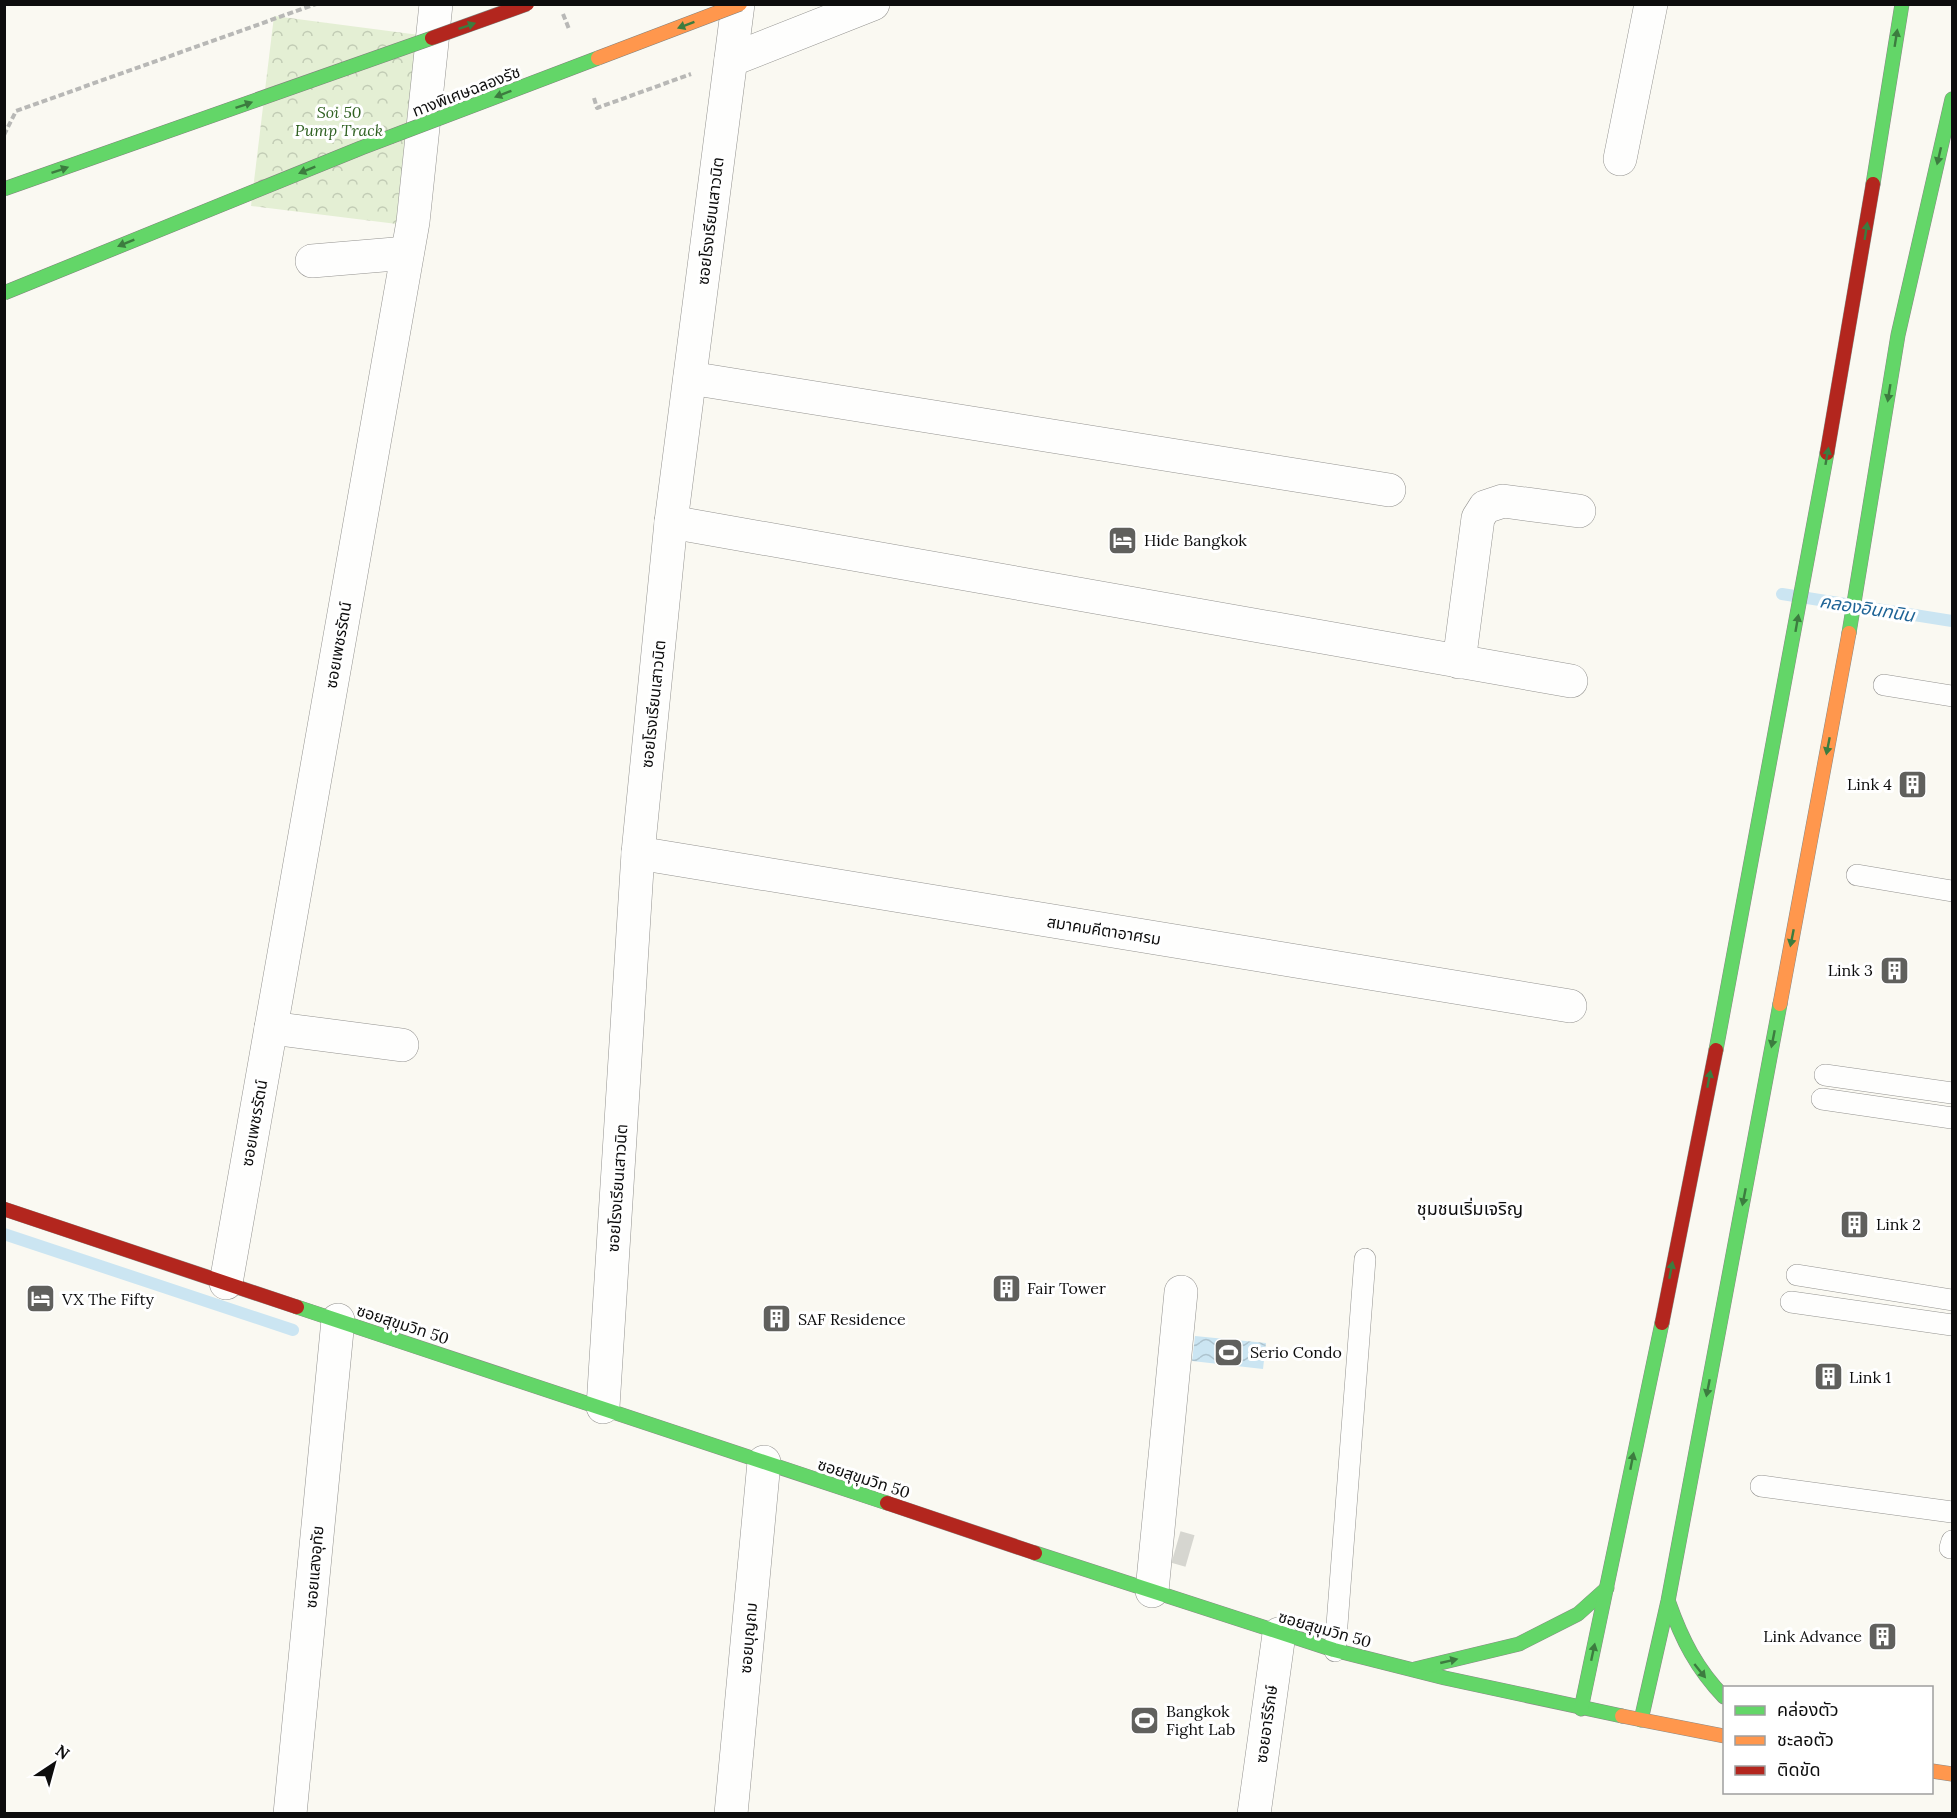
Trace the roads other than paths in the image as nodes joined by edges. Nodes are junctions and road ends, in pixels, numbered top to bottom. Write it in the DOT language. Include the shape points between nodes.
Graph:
graph roads {
  1 [pos="436,4"];
  2 [pos="527,4"];
  3 [pos="739,4"];
  4 [pos="873,4"];
  5 [pos="1651,4"];
  6 [pos="1902,4"];
  7 [pos="731,60"];
  8 [pos="1953,99"];
  9 [pos="1620,159"];
  10 [pos="4,189"];
  11 [pos="407,254"];
  12 [pos="312,261"];
  13 [pos="4,293"];
  14 [pos="690,378"];
  15 [pos="1389,490"];
  16 [pos="1578,511"];
  17 [pos="671,522"];
  18 [pos="1459,662"];
  19 [pos="1571,681"];
  20 [pos="1884,685"];
  21 [pos="1953,696"];
  22 [pos="638,853"];
  23 [pos="1857,875"];
  24 [pos="1953,891"];
  25 [pos="1570,1006"];
  26 [pos="271,1028"];
  27 [pos="402,1045"];
  28 [pos="1826,1075"];
  29 [pos="1953,1093"];
  30 [pos="1822,1099"];
  31 [pos="1953,1118"];
  32 [pos="4,1209"];
  33 [pos="1365,1259"];
  34 [pos="1797,1275"];
  35 [pos="226,1283"];
  36 [pos="1180,1292"];
  37 [pos="1953,1300"];
  38 [pos="1791,1302"];
  39 [pos="338,1320"];
  40 [pos="1953,1325"];
  41 [pos="603,1407"];
  42 [pos="764,1462"];
  43 [pos="1761,1486"];
  44 [pos="1953,1512"];
  45 [pos="1607,1588"];
  46 [pos="1152,1591"];
  47 [pos="1668,1601"];
  48 [pos="1279,1634"];
  49 [pos="1335,1651"];
  50 [pos="1415,1669"];
  51 [pos="1723,1695"];
  52 [pos="1581,1709"];
  53 [pos="1641,1720"];
  54 [pos="1723,1736"];
  55 [pos="1933,1771"];
  56 [pos="1953,1774"];
  57 [pos="290,1814"];
  58 [pos="731,1814"];
  59 [pos="1254,1814"];
  1 -- 11 [label="street, ซอยเพชรรัตน์"];
  10 -- 2 [label="main road, one-way, bridge"];
  3 -- 7 [label="street, ซอยโรงเรียนเสาวนิต"];
  3 -- 13 [label="main road, ทางพิเศษฉลองรัช, one-way, bridge" via="361,148"];
  4 -- 7 [label="street"];
  5 -- 9 [label="street"];
  45 -- 6 [label="main road, one-way" via="1787,680 1857,289"];
  7 -- 14 [label="street, ซอยโรงเรียนเสาวนิต"];
  8 -- 47 [label="main road, one-way" via="1898,335 1857,591"];
  11 -- 12 [label="street"];
  11 -- 26 [label="street, ซอยเพชรรัตน์"];
  14 -- 15 [label="street"];
  14 -- 17 [label="street, ซอยโรงเรียนเสาวนิต"];
  16 -- 18 [label="street" via="1503,501 1485,507 1478,519"];
  17 -- 18 [label="street"];
  17 -- 22 [label="street, ซอยโรงเรียนเสาวนิต"];
  18 -- 19 [label="street"];
  20 -- 21 [label="lane"];
  22 -- 25 [label="street, สมาคมคีตาอาศรม"];
  22 -- 41 [label="street, ซอยโรงเรียนเสาวนิต"];
  23 -- 24 [label="lane"];
  26 -- 27 [label="street"];
  26 -- 35 [label="street, ซอยเพชรรัตน์"];
  28 -- 29 [label="lane"];
  30 -- 31 [label="lane"];
  32 -- 35 [label="main road, ซอยสุขุมวิท 50"];
  33 -- 49 [label="lane"];
  34 -- 37 [label="lane"];
  35 -- 39 [label="main road, ซอยสุขุมวิท 50"];
  36 -- 46 [label="street" via="1167,1545"];
  38 -- 40 [label="lane"];
  39 -- 41 [label="main road, ซอยสุขุมวิท 50"];
  39 -- 57 [label="street, ซอยแสงอุทัย"];
  41 -- 42 [label="main road, ซอยสุขุมวิท 50"];
  42 -- 46 [label="main road, ซอยสุขุมวิท 50"];
  42 -- 58 [label="street, ซอยบุญถม"];
  43 -- 44 [label="lane"];
  50 -- 45 [label="main road, one-way" via="1520,1644 1578,1614"];
  52 -- 45 [label="main road, one-way"];
  46 -- 48 [label="main road, ซอยสุขุมวิท 50"];
  47 -- 51 [label="main road, one-way" via="1683,1647"];
  47 -- 53 [label="main road"];
  48 -- 49 [label="main road, ซอยสุขุมวิท 50"];
  48 -- 59 [label="street, ซอยอารีรักษ์"];
  49 -- 50 [label="main road, ซอยสุขุมวิท 50"];
  50 -- 52 [label="main road, ซอยสุขุมวิท 50"];
  52 -- 53 [label="main road, ซอยสุขุมวิท 50"];
  53 -- 54 [label="main road, ซอยสุขุมวิท 50"];
  55 -- 56 [label="main road"];
}
